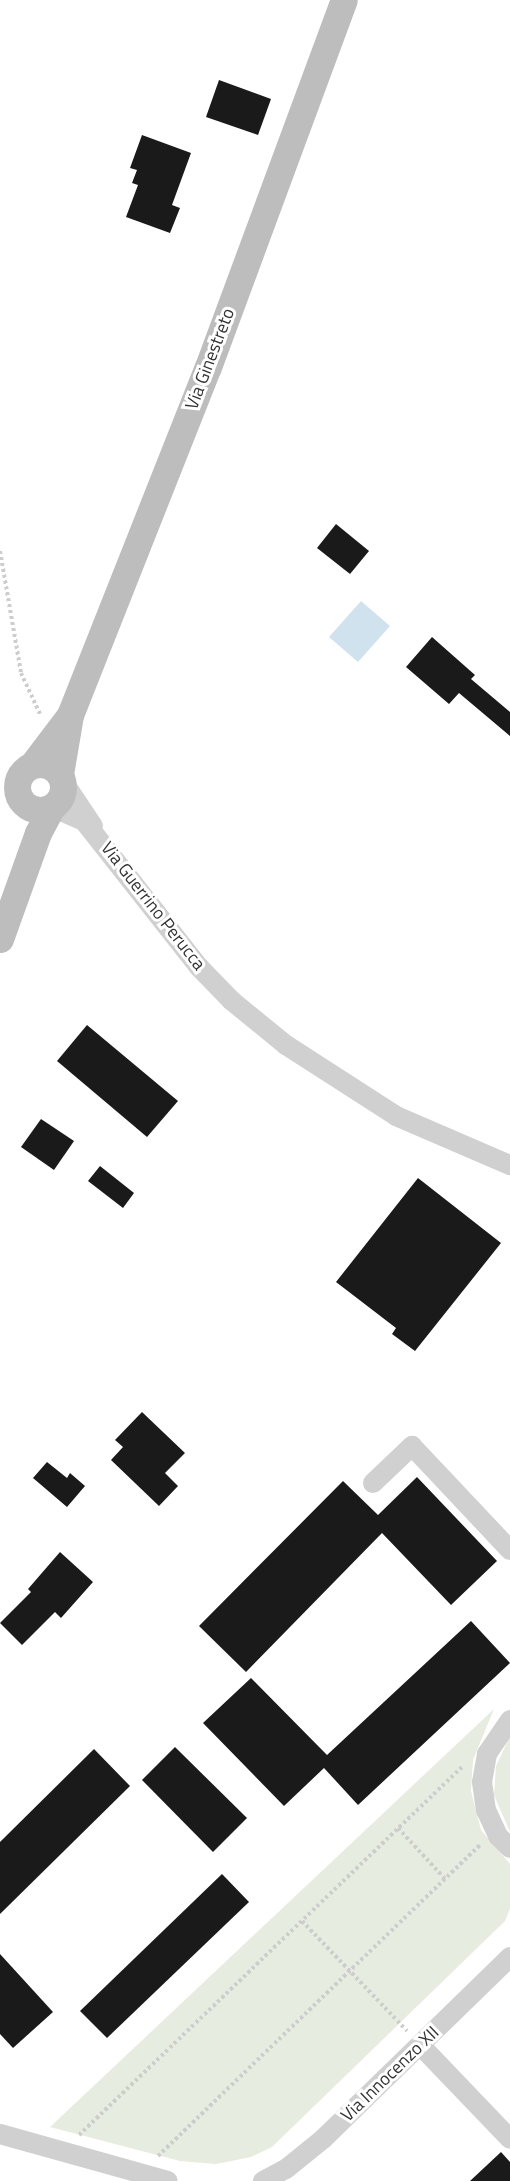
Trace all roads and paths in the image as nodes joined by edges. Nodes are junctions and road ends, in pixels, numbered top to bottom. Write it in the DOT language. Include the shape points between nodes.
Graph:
graph roads {
  1 [pos="344,0"];
  2 [pos="0,551"];
  3 [pos="63,725"];
  4 [pos="33,764"];
  5 [pos="62,777"];
  6 [pos="23,803"];
  7 [pos="52,807"];
  8 [pos="98,836"];
  9 [pos="34,845"];
  10 [pos="0,939"];
  11 [pos="510,1165"];
  12 [pos="373,1483"];
  13 [pos="510,1550"];
  14 [pos="510,1720"];
  15 [pos="467,1762"];
  16 [pos="398,1828"];
  17 [pos="496,1830"];
  18 [pos="510,1848"];
  19 [pos="445,1880"];
  20 [pos="302,1921"];
  21 [pos="510,1957"];
  22 [pos="350,1971"];
  23 [pos="420,2045"];
  24 [pos="0,2134"];
  25 [pos="510,2139"];
  26 [pos="160,2150"];
  27 [pos="61,2152"];
  28 [pos="168,2181"];
  29 [pos="263,2181"];
  1 -- 3 [label="street, Via Ginestreto" via="208,367"];
  2 -- 3 [label="path" via="21,674 35,706"];
  3 -- 4 [label="street, Via Ginestreto"];
  3 -- 5 [label="street, Via Ginestreto"];
  4 -- 5 [label="street" via="49,764"];
  4 -- 6 [label="street" via="17,780"];
  5 -- 7 [label="street" via="62,796"];
  5 -- 8 [label="street, Via Guerrino Perucca"];
  6 -- 7 [label="street" via="38,810"];
  6 -- 9 [label="street" via="33,826"];
  7 -- 8 [label="street, Via Guerrino Perucca" via="72,813"];
  7 -- 9 [label="street"];
  8 -- 11 [label="street, Via Guerrino Perucca" via="176,941 221,990 264,1028 314,1066 396,1116"];
  9 -- 10 [label="street"];
  12 -- 13 [label="street" via="412,1446"];
  14 -- 17 [label="street" via="488,1754 482,1782 486,1810"];
  15 -- 16 [label="path"];
  16 -- 19 [label="path"];
  16 -- 20 [label="path"];
  17 -- 18 [label="street"];
  17 -- 19 [label="path"];
  19 -- 22 [label="path"];
  20 -- 22 [label="path"];
  20 -- 27 [label="path"];
  21 -- 23 [label="street, Via Innocenzo XII"];
  22 -- 23 [label="path"];
  22 -- 26 [label="path"];
  23 -- 25 [label="street"];
  23 -- 29 [label="street, Via Innocenzo XII" via="300,2159"];
  24 -- 27 [label="street"];
  27 -- 28 [label="street"];
}
